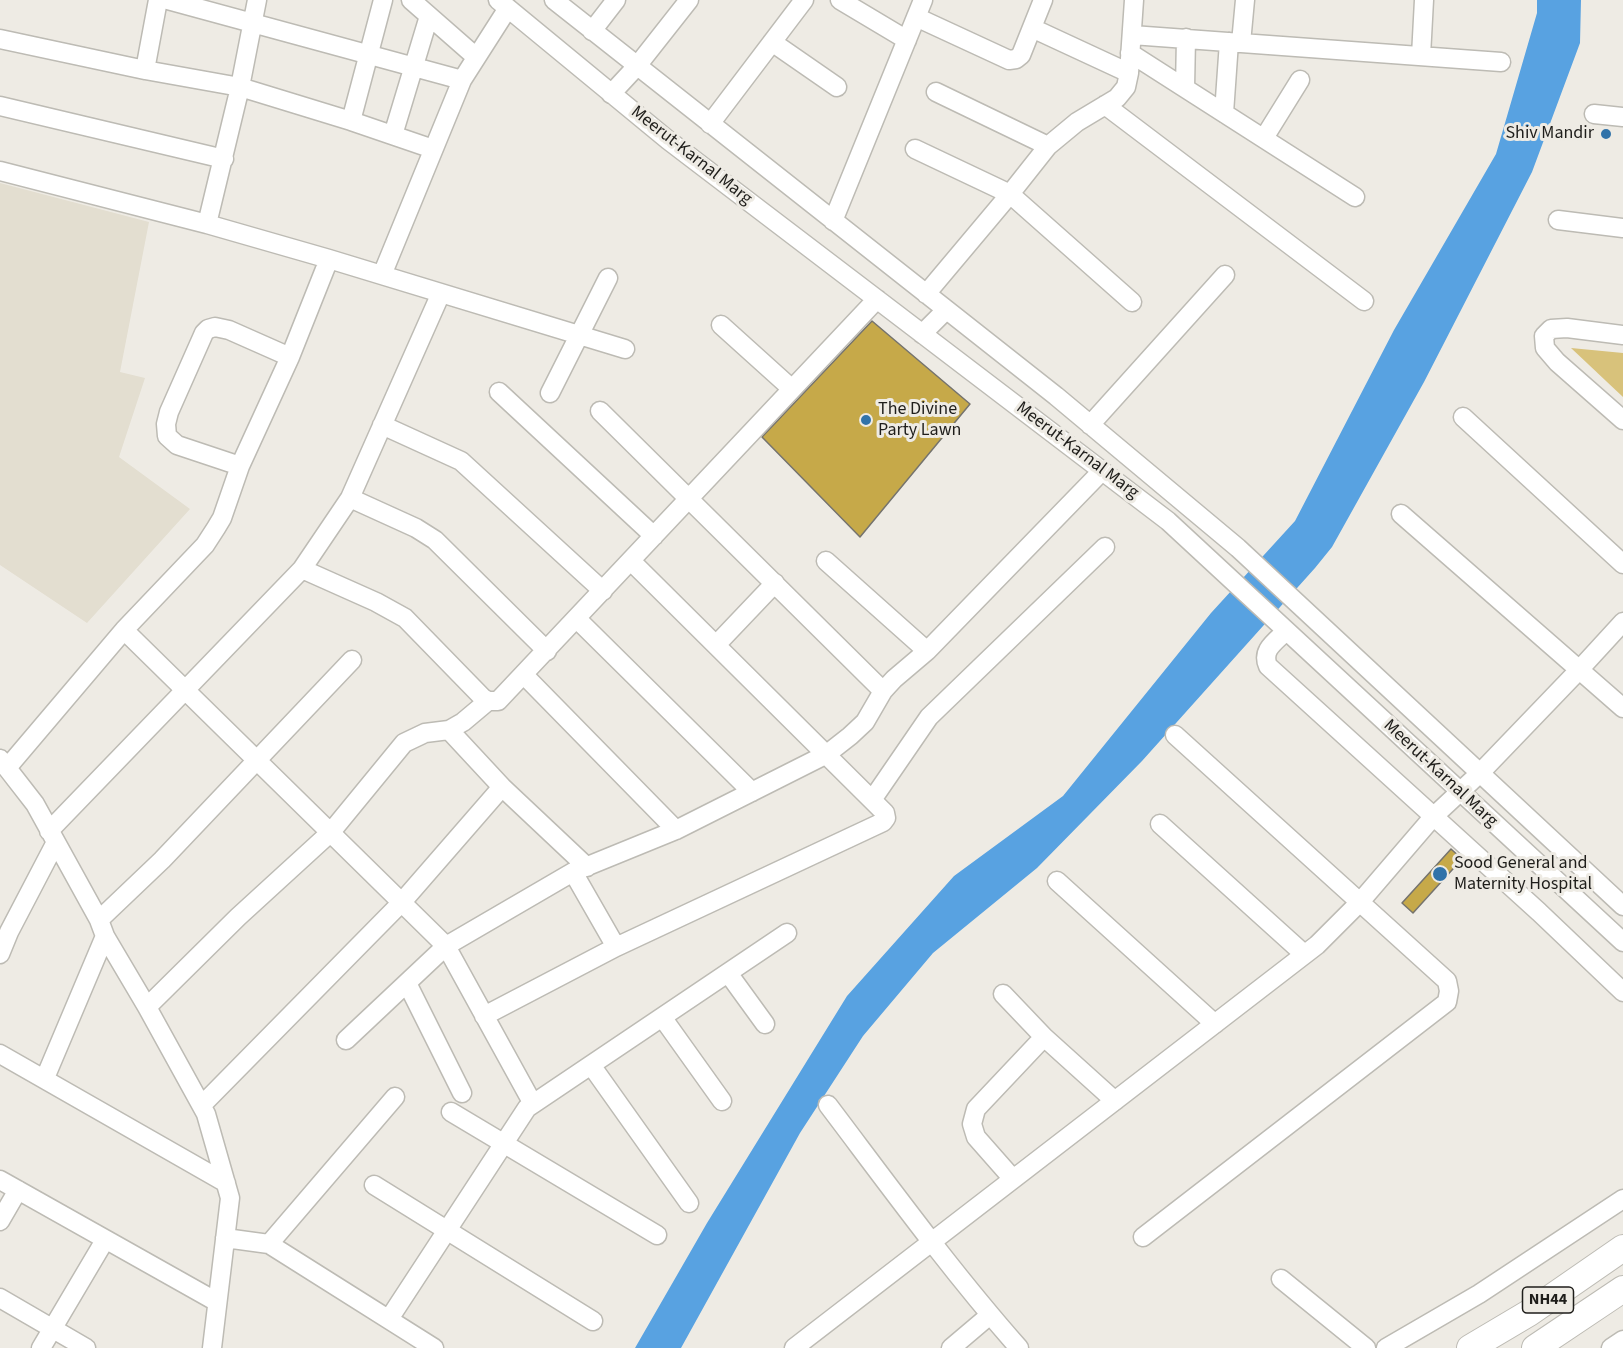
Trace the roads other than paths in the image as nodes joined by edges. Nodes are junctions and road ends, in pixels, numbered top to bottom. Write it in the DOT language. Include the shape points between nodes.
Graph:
graph roads {
  1 [pos="158,0"];
  2 [pos="168,0"];
  3 [pos="257,0"];
  4 [pos="383,0"];
  5 [pos="411,0"];
  6 [pos="554,0"];
  7 [pos="616,0"];
  8 [pos="689,0"];
  9 [pos="804,0"];
  10 [pos="840,0"];
  11 [pos="1043,0"];
  12 [pos="1134,0"];
  13 [pos="1245,0"];
  14 [pos="1424,0"];
  15 [pos="503,4"];
  16 [pos="920,8"];
  17 [pos="429,16"];
  18 [pos="252,24"];
  19 [pos="1032,28"];
  20 [pos="592,31"];
  21 [pos="1132,35"];
  22 [pos="1186,38"];
  23 [pos="0,39"];
  24 [pos="907,40"];
  25 [pos="772,42"];
  26 [pos="1235,42"];
  27 [pos="1130,53"];
  28 [pos="368,55"];
  29 [pos="1421,56"];
  30 [pos="476,57"];
  31 [pos="1501,62"];
  32 [pos="637,66"];
  33 [pos="414,67"];
  34 [pos="146,70"];
  35 [pos="1129,73"];
  36 [pos="462,80"];
  37 [pos="1300,80"];
  38 [pos="240,87"];
  39 [pos="837,87"];
  40 [pos="1185,88"];
  41 [pos="936,92"];
  42 [pos="611,94"];
  43 [pos="1105,105"];
  44 [pos="0,106"];
  45 [pos="1224,113"];
  46 [pos="1594,114"];
  47 [pos="1623,117"];
  48 [pos="351,121"];
  49 [pos="710,124"];
  50 [pos="393,135"];
  51 [pos="1264,138"];
  52 [pos="1048,146"];
  53 [pos="434,149"];
  54 [pos="915,149"];
  55 [pos="224,159"];
  56 [pos="0,171"];
  57 [pos="1010,195"];
  58 [pos="1355,197"];
  59 [pos="1558,220"];
  60 [pos="833,221"];
  61 [pos="207,224"];
  62 [pos="1623,228"];
  63 [pos="329,259"];
  64 [pos="382,275"];
  65 [pos="1225,275"];
  66 [pos="608,278"];
  67 [pos="441,293"];
  68 [pos="926,294"];
  69 [pos="877,299"];
  70 [pos="1364,301"];
  71 [pos="1132,302"];
  72 [pos="946,310"];
  73 [pos="721,325"];
  74 [pos="922,334"];
  75 [pos="580,335"];
  76 [pos="1623,335"];
  77 [pos="625,349"];
  78 [pos="290,357"];
  79 [pos="792,389"];
  80 [pos="499,392"];
  81 [pos="550,393"];
  82 [pos="600,411"];
  83 [pos="1463,417"];
  84 [pos="1623,420"];
  85 [pos="382,425"];
  86 [pos="1090,425"];
  87 [pos="240,466"];
  88 [pos="1102,471"];
  89 [pos="350,498"];
  90 [pos="689,499"];
  91 [pos="1401,514"];
  92 [pos="654,536"];
  93 [pos="1105,547"];
  94 [pos="631,561"];
  95 [pos="826,561"];
  96 [pos="1623,564"];
  97 [pos="302,569"];
  98 [pos="775,583"];
  99 [pos="603,591"];
  100 [pos="577,619"];
  101 [pos="1623,622"];
  102 [pos="1283,628"];
  103 [pos="124,630"];
  104 [pos="716,645"];
  105 [pos="547,651"];
  106 [pos="927,651"];
  107 [pos="352,660"];
  108 [pos="1579,670"];
  109 [pos="524,675"];
  110 [pos="186,690"];
  111 [pos="883,691"];
  112 [pos="488,701"];
  113 [pos="1623,708"];
  114 [pos="448,730"];
  115 [pos="1175,735"];
  116 [pos="826,754"];
  117 [pos="258,760"];
  118 [pos="3,763"];
  119 [pos="1480,773"];
  120 [pos="502,787"];
  121 [pos="752,792"];
  122 [pos="1461,793"];
  123 [pos="872,800"];
  124 [pos="1433,817"];
  125 [pos="1160,824"];
  126 [pos="676,830"];
  127 [pos="331,832"];
  128 [pos="53,836"];
  129 [pos="580,870"];
  130 [pos="1057,881"];
  131 [pos="402,902"];
  132 [pos="1360,902"];
  133 [pos="1623,906"];
  134 [pos="102,928"];
  135 [pos="787,933"];
  136 [pos="1623,942"];
  137 [pos="446,946"];
  138 [pos="616,947"];
  139 [pos="0,954"];
  140 [pos="1304,954"];
  141 [pos="728,973"];
  142 [pos="407,983"];
  143 [pos="1623,992"];
  144 [pos="1003,994"];
  145 [pos="147,1007"];
  146 [pos="484,1016"];
  147 [pos="662,1017"];
  148 [pos="765,1024"];
  149 [pos="1215,1024"];
  150 [pos="1044,1036"];
  151 [pos="346,1040"];
  152 [pos="0,1054"];
  153 [pos="591,1065"];
  154 [pos="45,1078"];
  155 [pos="462,1092"];
  156 [pos="395,1097"];
  157 [pos="722,1101"];
  158 [pos="1115,1101"];
  159 [pos="533,1104"];
  160 [pos="202,1105"];
  161 [pos="828,1105"];
  162 [pos="451,1112"];
  163 [pos="504,1143"];
  164 [pos="1013,1179"];
  165 [pos="0,1180"];
  166 [pos="226,1183"];
  167 [pos="374,1185"];
  168 [pos="18,1190"];
  169 [pos="1623,1199"];
  170 [pos="689,1203"];
  171 [pos="0,1221"];
  172 [pos="448,1230"];
  173 [pos="657,1235"];
  174 [pos="1143,1237"];
  175 [pos="225,1238"];
  176 [pos="105,1240"];
  177 [pos="932,1242"];
  178 [pos="269,1244"];
  179 [pos="1623,1248"];
  180 [pos="1281,1279"];
  181 [pos="1623,1289"];
  182 [pos="0,1298"];
  183 [pos="217,1302"];
  184 [pos="990,1315"];
  185 [pos="389,1319"];
  186 [pos="593,1321"];
  187 [pos="52,1328"];
  188 [pos="1623,1340"];
  189 [pos="41,1348"];
  190 [pos="86,1348"];
  191 [pos="212,1348"];
  192 [pos="435,1348"];
  193 [pos="794,1348"];
  194 [pos="951,1348"];
  195 [pos="1019,1348"];
  196 [pos="1366,1348"];
  197 [pos="1386,1348"];
  198 [pos="1470,1348"];
  199 [pos="1535,1348"];
  200 [pos="1611,1348"];
  1 -- 34 [label="street"];
  2 -- 18 [label="street"];
  3 -- 18 [label="street"];
  4 -- 28 [label="street"];
  5 -- 17 [label="street"];
  6 -- 20 [label="street, Meerut-Karnal Marg"];
  7 -- 20 [label="street"];
  8 -- 32 [label="street"];
  9 -- 25 [label="street"];
  10 -- 24 [label="street"];
  11 -- 19 [label="street"];
  12 -- 21 [label="street"];
  13 -- 26 [label="street"];
  14 -- 29 [label="street"];
  15 -- 30 [label="street"];
  15 -- 42 [label="street, Meerut-Karnal Marg"];
  16 -- 19 [label="street" via="1009,60 1021,55"];
  16 -- 24 [label="street"];
  17 -- 30 [label="street"];
  17 -- 33 [label="street"];
  18 -- 28 [label="street"];
  18 -- 38 [label="street"];
  19 -- 35 [label="street"];
  20 -- 32 [label="street, Meerut-Karnal Marg"];
  21 -- 22 [label="street"];
  21 -- 27 [label="street"];
  22 -- 26 [label="street"];
  22 -- 40 [label="street"];
  23 -- 34 [label="street"];
  24 -- 60 [label="street"];
  25 -- 39 [label="street"];
  25 -- 49 [label="street"];
  26 -- 29 [label="street"];
  26 -- 45 [label="street"];
  27 -- 35 [label="street"];
  27 -- 40 [label="street"];
  28 -- 33 [label="street"];
  28 -- 48 [label="street"];
  29 -- 31 [label="street"];
  30 -- 36 [label="street"];
  32 -- 42 [label="street"];
  32 -- 49 [label="street, Meerut-Karnal Marg"];
  33 -- 36 [label="street"];
  33 -- 50 [label="street"];
  34 -- 38 [label="street"];
  35 -- 43 [label="street" via="1126,87"];
  36 -- 53 [label="street"];
  37 -- 51 [label="street"];
  38 -- 48 [label="street"];
  38 -- 55 [label="street"];
  40 -- 45 [label="street"];
  41 -- 52 [label="street"];
  42 -- 69 [label="street, Meerut-Karnal Marg"];
  43 -- 52 [label="street"];
  43 -- 70 [label="street"];
  44 -- 55 [label="street"];
  45 -- 51 [label="street"];
  46 -- 47 [label="street"];
  48 -- 50 [label="street"];
  49 -- 60 [label="street, Meerut-Karnal Marg"];
  50 -- 53 [label="street"];
  51 -- 58 [label="street"];
  52 -- 57 [label="street"];
  53 -- 64 [label="street"];
  54 -- 57 [label="street"];
  55 -- 61 [label="street"];
  56 -- 61 [label="street"];
  57 -- 68 [label="street"];
  57 -- 71 [label="street"];
  59 -- 62 [label="street"];
  60 -- 68 [label="street, Meerut-Karnal Marg"];
  61 -- 63 [label="street"];
  63 -- 64 [label="street"];
  63 -- 78 [label="street"];
  64 -- 67 [label="street"];
  65 -- 86 [label="street"];
  66 -- 75 [label="street"];
  67 -- 75 [label="street"];
  67 -- 85 [label="street"];
  68 -- 72 [label="street, Meerut-Karnal Marg"];
  69 -- 74 [label="street, Meerut-Karnal Marg"];
  69 -- 79 [label="street"];
  72 -- 74 [label="street"];
  72 -- 86 [label="street, Meerut-Karnal Marg"];
  73 -- 79 [label="street"];
  74 -- 88 [label="street, Meerut-Karnal Marg"];
  75 -- 77 [label="street"];
  75 -- 81 [label="street"];
  76 -- 84 [label="street" via="1568,328 1551,329 1544,336 1545,348 1557,362"];
  78 -- 87 [label="street"];
  78 -- 87 [label="street" via="229,330 215,327 204,333 169,412 167,436 177,445"];
  79 -- 90 [label="street"];
  80 -- 92 [label="street"];
  82 -- 90 [label="street"];
  83 -- 96 [label="street"];
  85 -- 89 [label="street"];
  85 -- 99 [label="street" via="461,461"];
  86 -- 119 [label="street, Meerut-Karnal Marg" via="1238,548"];
  87 -- 103 [label="street" via="222,518 205,545"];
  88 -- 102 [label="street, Meerut-Karnal Marg" via="1168,521"];
  88 -- 106 [label="street"];
  89 -- 97 [label="street"];
  89 -- 105 [label="street" via="435,540"];
  90 -- 92 [label="street"];
  90 -- 98 [label="street"];
  91 -- 108 [label="street"];
  92 -- 94 [label="street"];
  93 -- 123 [label="street" via="929,717"];
  94 -- 99 [label="street"];
  94 -- 104 [label="street"];
  95 -- 106 [label="street"];
  97 -- 110 [label="street"];
  97 -- 112 [label="street" via="405,618"];
  98 -- 104 [label="street"];
  98 -- 111 [label="street"];
  99 -- 100 [label="street"];
  100 -- 105 [label="street"];
  100 -- 121 [label="street"];
  101 -- 108 [label="street"];
  102 -- 122 [label="street, Meerut-Karnal Marg"];
  102 -- 124 [label="street" via="1266,652 1268,666"];
  103 -- 110 [label="street"];
  103 -- 118 [label="street"];
  104 -- 116 [label="street"];
  105 -- 109 [label="street"];
  106 -- 111 [label="street"];
  107 -- 117 [label="street"];
  108 -- 113 [label="street"];
  108 -- 119 [label="street"];
  109 -- 112 [label="street" via="501,700"];
  109 -- 126 [label="street"];
  110 -- 117 [label="street"];
  110 -- 128 [label="street"];
  111 -- 116 [label="street" via="865,722"];
  112 -- 114 [label="street"];
  114 -- 120 [label="street"];
  114 -- 127 [label="street" via="425,733 404,742"];
  115 -- 132 [label="street"];
  116 -- 121 [label="street"];
  116 -- 123 [label="street"];
  117 -- 127 [label="street"];
  117 -- 134 [label="street"];
  118 -- 128 [label="street"];
  119 -- 122 [label="street"];
  119 -- 133 [label="street, Meerut-Karnal Marg"];
  120 -- 129 [label="street"];
  120 -- 131 [label="street"];
  121 -- 126 [label="street"];
  122 -- 124 [label="street"];
  122 -- 136 [label="street, Meerut-Karnal Marg"];
  123 -- 138 [label="street" via="885,813 883,822"];
  124 -- 132 [label="street"];
  124 -- 143 [label="street"];
  125 -- 140 [label="street"];
  126 -- 129 [label="street"];
  127 -- 131 [label="street"];
  127 -- 145 [label="street"];
  128 -- 134 [label="street"];
  128 -- 139 [label="street"];
  129 -- 137 [label="street"];
  129 -- 138 [label="street"];
  130 -- 149 [label="street"];
  131 -- 137 [label="street"];
  131 -- 160 [label="street"];
  132 -- 140 [label="street"];
  132 -- 174 [label="street" via="1447,981 1447,1002"];
  134 -- 145 [label="street"];
  134 -- 154 [label="street"];
  135 -- 141 [label="street"];
  137 -- 142 [label="street"];
  137 -- 146 [label="street"];
  138 -- 146 [label="street"];
  140 -- 149 [label="street"];
  141 -- 147 [label="street"];
  141 -- 148 [label="street"];
  142 -- 151 [label="street"];
  142 -- 155 [label="street"];
  144 -- 150 [label="street"];
  145 -- 160 [label="street"];
  146 -- 159 [label="street"];
  147 -- 153 [label="street"];
  147 -- 157 [label="street"];
  149 -- 158 [label="street"];
  150 -- 158 [label="street"];
  150 -- 164 [label="street" via="976,1109 972,1124 976,1137"];
  152 -- 154 [label="street"];
  153 -- 159 [label="street"];
  153 -- 170 [label="street"];
  154 -- 166 [label="street"];
  156 -- 178 [label="street"];
  158 -- 164 [label="street"];
  159 -- 163 [label="street"];
  160 -- 166 [label="street"];
  161 -- 177 [label="street"];
  162 -- 163 [label="street"];
  163 -- 172 [label="street"];
  163 -- 173 [label="street"];
  164 -- 177 [label="street"];
  165 -- 168 [label="street"];
  166 -- 175 [label="street" via="230,1198"];
  167 -- 172 [label="street"];
  168 -- 171 [label="street"];
  168 -- 176 [label="street"];
  169 -- 197 [label="street" via="1479,1294"];
  172 -- 185 [label="street"];
  172 -- 186 [label="street"];
  175 -- 178 [label="street"];
  175 -- 183 [label="street"];
  176 -- 183 [label="street"];
  176 -- 187 [label="street"];
  177 -- 184 [label="street"];
  177 -- 193 [label="street"];
  178 -- 185 [label="street"];
  179 -- 198 [label="highway, NH44"];
  180 -- 196 [label="street"];
  181 -- 199 [label="highway, NH44"];
  182 -- 187 [label="street"];
  183 -- 191 [label="street"];
  184 -- 194 [label="street"];
  184 -- 195 [label="street"];
  185 -- 192 [label="street"];
  187 -- 189 [label="street"];
  187 -- 190 [label="street"];
  188 -- 200 [label="street"];
}
